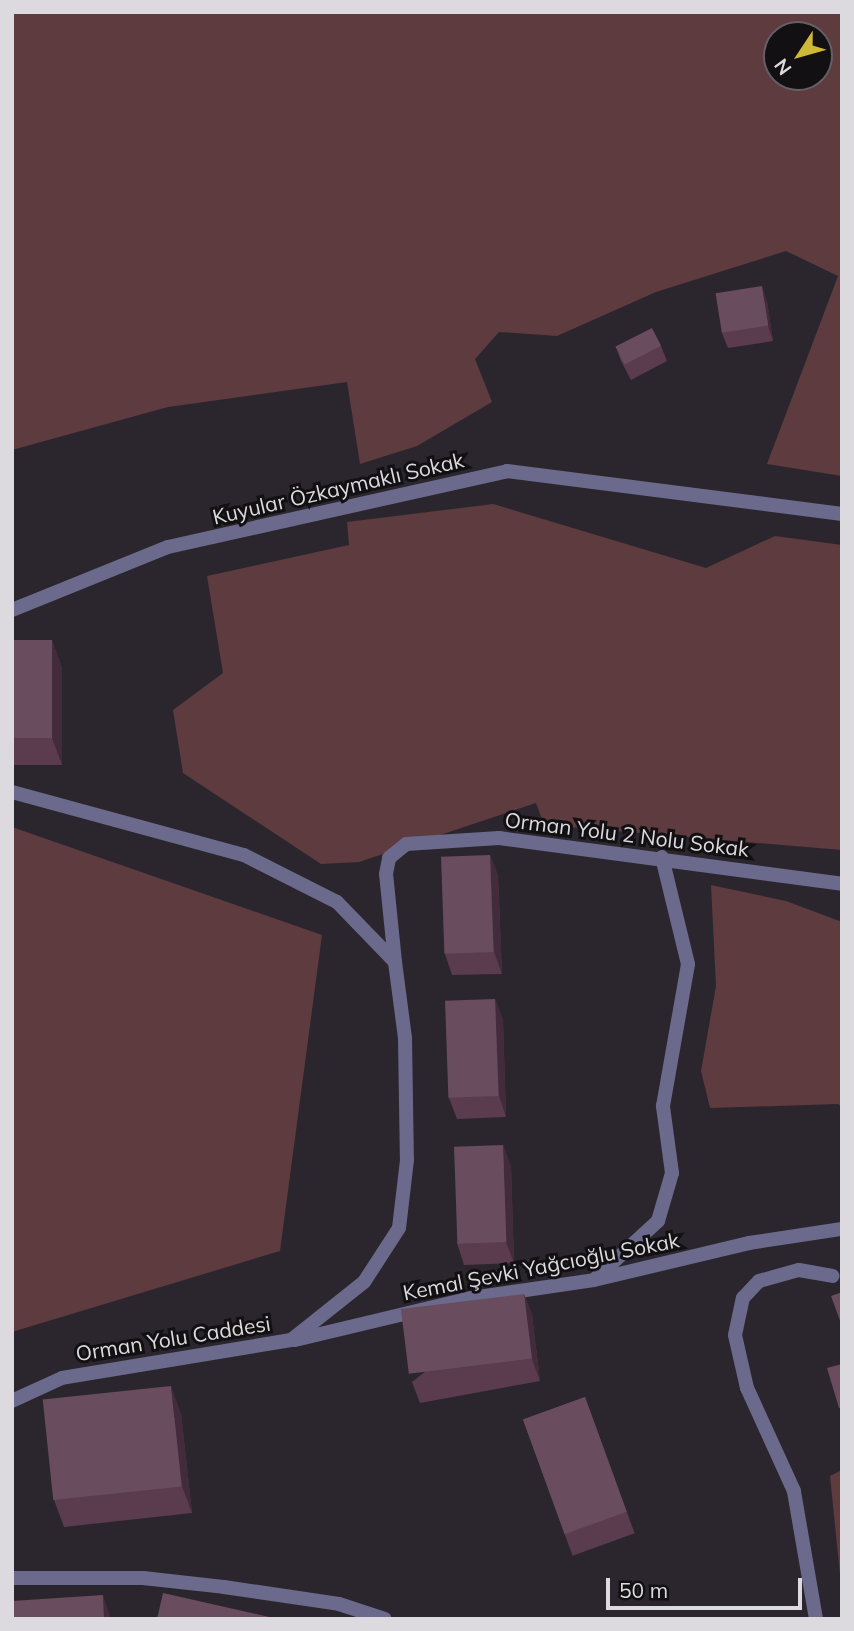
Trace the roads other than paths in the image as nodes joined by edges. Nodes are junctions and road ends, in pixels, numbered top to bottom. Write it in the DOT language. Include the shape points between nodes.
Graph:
graph roads {
  1 [pos="842,514"];
  2 [pos="12,610"];
  3 [pos="12,792"];
  4 [pos="662,858"];
  5 [pos="842,884"];
  6 [pos="395,962"];
  7 [pos="842,1229"];
  8 [pos="832,1276"];
  9 [pos="594,1280"];
  10 [pos="291,1340"];
  11 [pos="12,1401"];
  12 [pos="12,1578"];
  13 [pos="385,1619"];
  14 [pos="816,1619"];
  1 -- 2 [label="street, Kuyular Özkaymaklı Sokak" via="507,471 168,547"];
  3 -- 6 [label="street" via="244,855 337,902"];
  4 -- 5 [label="street, Orman Yolu 2 Nolu Sokak"];
  4 -- 6 [label="street, Orman Yolu 2 Nolu Sokak" via="499,838 406,844 389,858 386,874"];
  4 -- 9 [label="street" via="688,964 663,1106 672,1173 658,1221"];
  6 -- 10 [label="street, Orman Yolu Caddesi" via="405,1038 407,1160 399,1228 364,1282"];
  7 -- 9 [label="street, Kemal Şevki Yağcıoğlu Sokak" via="749,1243"];
  8 -- 14 [label="street" via="799,1270 759,1281 743,1298 736,1335 747,1388 794,1491"];
  9 -- 10 [label="street, Kemal Şevki Yağcıoğlu Sokak" via="471,1298"];
  10 -- 11 [label="street, Orman Yolu Caddesi" via="62,1378"];
  12 -- 13 [label="street" via="143,1578 339,1604"];
}
